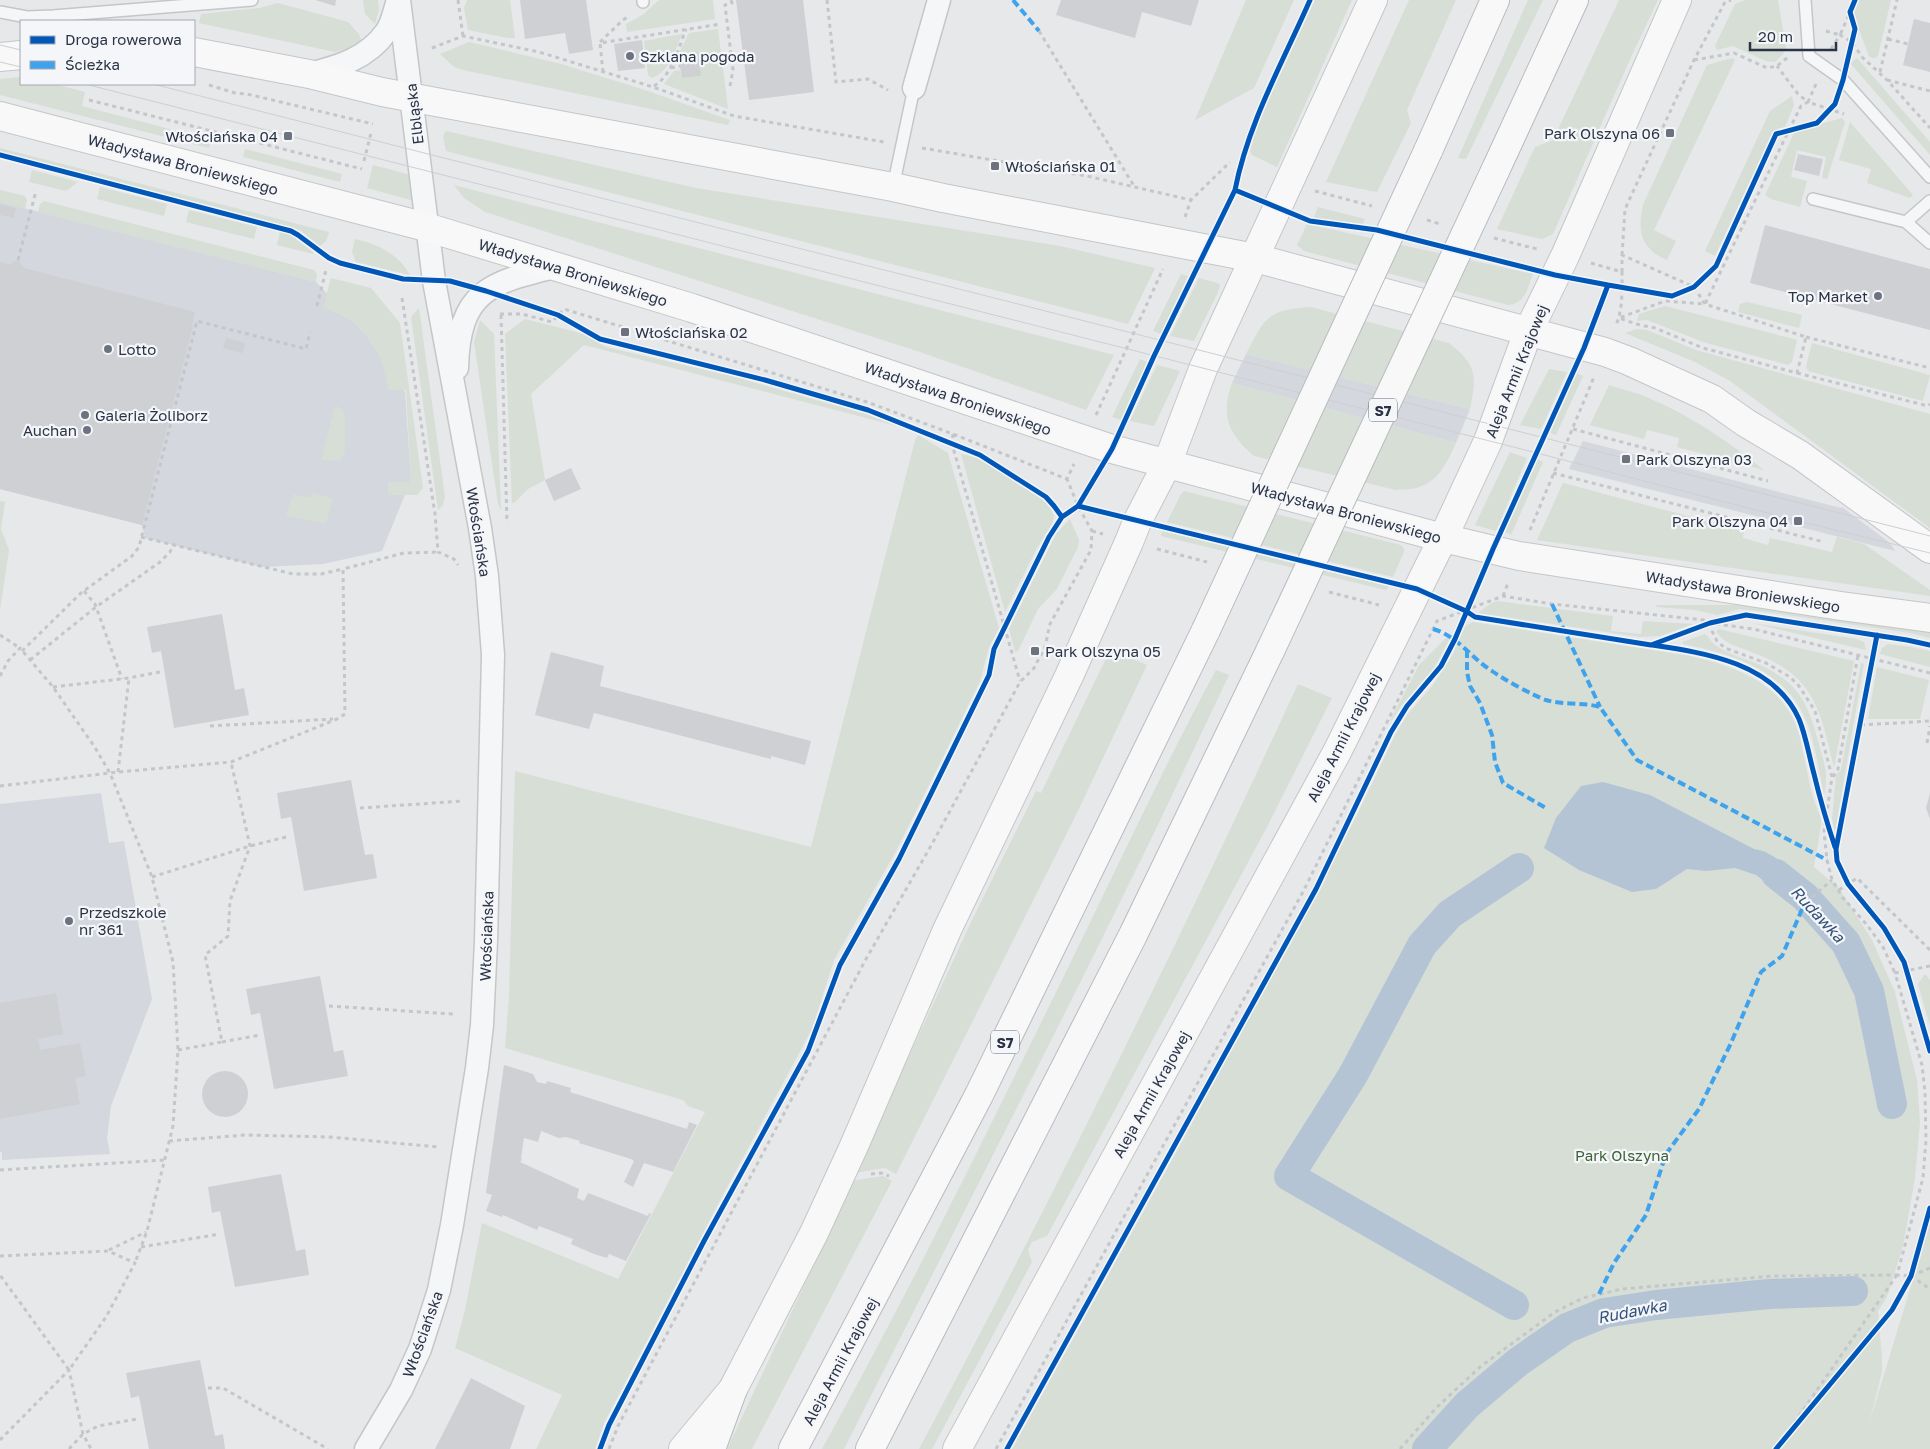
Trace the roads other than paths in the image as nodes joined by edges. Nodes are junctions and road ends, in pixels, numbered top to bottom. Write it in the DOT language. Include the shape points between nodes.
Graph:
graph roads {
  1 [pos="252,0"];
  2 [pos="399,0"];
  3 [pos="938,0"];
  4 [pos="1373,0"];
  5 [pos="1495,0"];
  6 [pos="1574,0"];
  7 [pos="1677,0"];
  8 [pos="1805,0"];
  9 [pos="0,12"];
  10 [pos="195,52"];
  11 [pos="20,55"];
  12 [pos="0,57"];
  13 [pos="309,74"];
  14 [pos="914,88"];
  15 [pos="412,97"];
  16 [pos="0,116"];
  17 [pos="1930,177"];
  18 [pos="894,187"];
  19 [pos="1813,199"];
  20 [pos="1930,201"];
  21 [pos="1906,222"];
  22 [pos="426,228"];
  23 [pos="1930,243"];
  24 [pos="1255,258"];
  25 [pos="554,267"];
  26 [pos="1528,332"];
  27 [pos="457,406"];
  28 [pos="1167,464"];
  29 [pos="1443,538"];
  30 [pos="1930,549"];
  31 [pos="1930,618"];
  32 [pos="733,1389"];
  33 [pos="366,1449"];
  34 [pos="683,1449"];
  35 [pos="711,1449"];
  36 [pos="793,1449"];
  37 [pos="870,1449"];
  38 [pos="957,1449"];
  1 -- 9 [label="lane" via="53,16 27,17"];
  2 -- 13 [label="street, Elbląska" via="387,32 365,53 337,67"];
  2 -- 15 [label="street, Elbląska"];
  3 -- 14 [label="street"];
  4 -- 24 [label="main road"];
  5 -- 36 [label="main road, Aleja Armii Krajowej / S7, bridge" via="1206,630 980,1096"];
  6 -- 37 [label="main road, S7, bridge" via="1134,935"];
  7 -- 26 [label="main road, Aleja Armii Krajowej" via="1565,256"];
  8 -- 17 [label="lane" via="1809,56 1843,80"];
  10 -- 13 [label="main road"];
  11 -- 12 [label="main road"];
  13 -- 15 [label="main road"];
  14 -- 18 [label="lane"];
  15 -- 18 [label="main road"];
  15 -- 22 [label="street, Elbląska"];
  16 -- 22 [label="main road, Władysława Broniewskiego"];
  18 -- 24 [label="main road"];
  19 -- 21 [label="lane"];
  20 -- 21 [label="lane"];
  21 -- 23 [label="lane"];
  22 -- 25 [label="main road, Władysława Broniewskiego"];
  22 -- 27 [label="street, Włościańska"];
  24 -- 26 [label="main road"];
  24 -- 28 [label="main road" via="1203,369"];
  25 -- 27 [label="street, Włościańska" via="514,277 474,301 465,315 458,346"];
  25 -- 28 [label="main road, Władysława Broniewskiego" via="692,308 1084,440"];
  26 -- 29 [label="main road, Aleja Armii Krajowej" via="1488,441"];
  26 -- 30 [label="main road" via="1629,361 1712,399 1800,455"];
  27 -- 33 [label="street, Włościańska" via="487,576 492,655 482,1025 439,1290 401,1390"];
  28 -- 29 [label="main road, Władysława Broniewskiego"];
  28 -- 32 [label="main road" via="947,930 814,1233"];
  29 -- 31 [label="main road, Władysława Broniewskiego" via="1519,556"];
  29 -- 38 [label="main road, Aleja Armii Krajowej" via="1337,752"];
  32 -- 34 [label="main road"];
  32 -- 35 [label="main road"];
}
